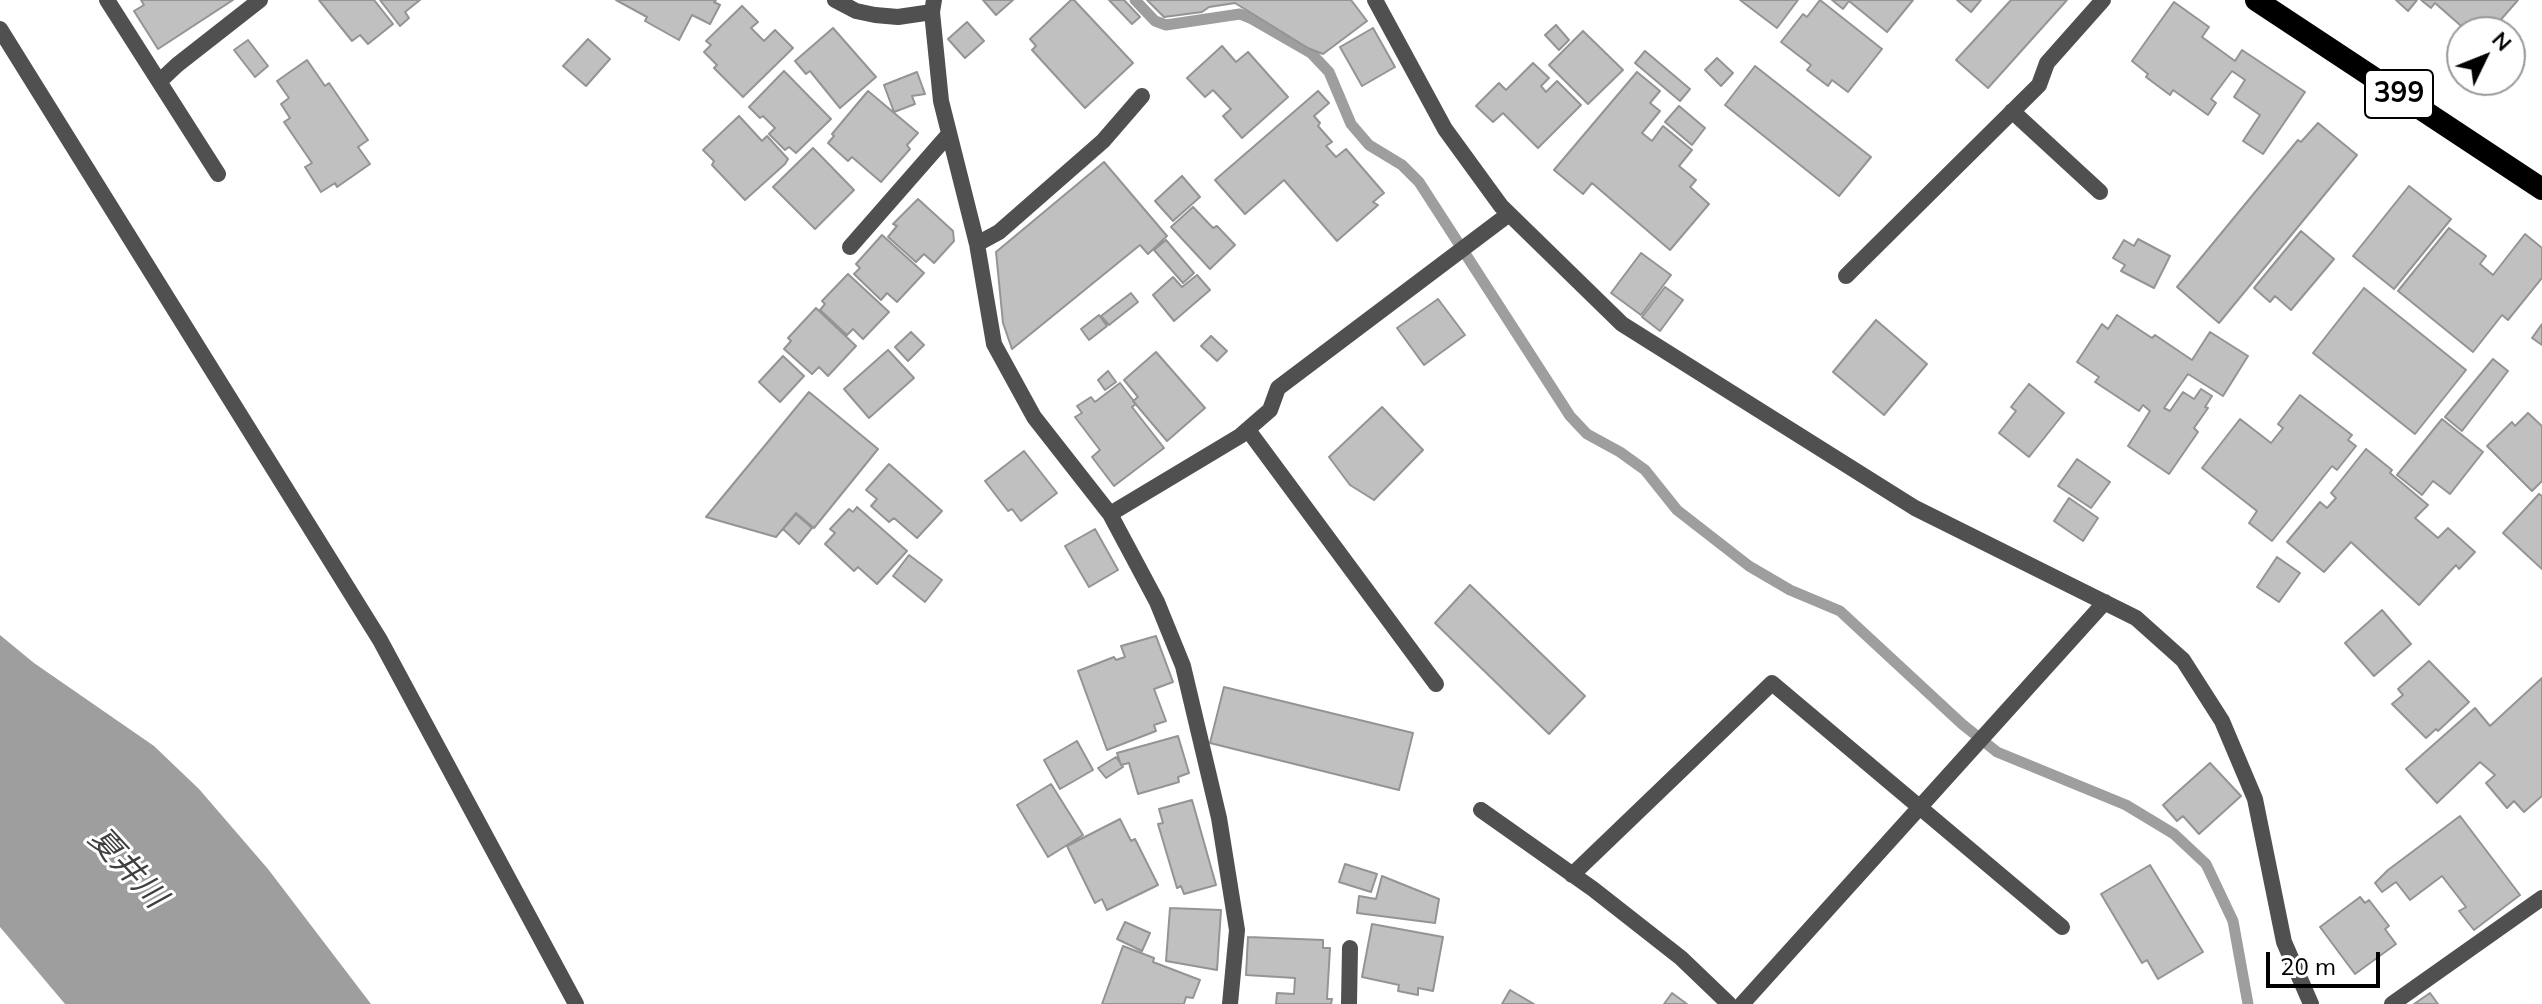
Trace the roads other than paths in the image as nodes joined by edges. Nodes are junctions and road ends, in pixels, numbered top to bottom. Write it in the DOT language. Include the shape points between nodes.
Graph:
graph roads {
  1 [pos="107,0"];
  2 [pos="260,0"];
  3 [pos="835,0"];
  4 [pos="1375,0"];
  5 [pos="2103,0"];
  6 [pos="2256,0"];
  7 [pos="933,6"];
  8 [pos="0,29"];
  9 [pos="160,81"];
  10 [pos="1142,96"];
  11 [pos="2012,111"];
  12 [pos="949,134"];
  13 [pos="218,174"];
  14 [pos="2542,189"];
  15 [pos="2100,192"];
  16 [pos="1509,214"];
  17 [pos="977,244"];
  18 [pos="850,247"];
  19 [pos="1846,276"];
  20 [pos="1248,430"];
  21 [pos="1110,514"];
  22 [pos="2105,602"];
  23 [pos="1436,684"];
  24 [pos="1920,807"];
  25 [pos="1481,810"];
  26 [pos="1572,875"];
  27 [pos="2542,898"];
  28 [pos="2062,927"];
  29 [pos="1350,948"];
  30 [pos="576,1004"];
  31 [pos="1230,1004"];
  32 [pos="1349,1004"];
  33 [pos="1729,1004"];
  34 [pos="1742,1004"];
  35 [pos="2311,1004"];
  36 [pos="2392,1004"];
  1 -- 9 [label="street"];
  2 -- 9 [label="street"];
  3 -- 7 [label="street" via="856,11 898,17"];
  4 -- 16 [label="street" via="1445,129"];
  5 -- 11 [label="street" via="2047,63 2039,85"];
  6 -- 14 [label="highway, 399"];
  7 -- 12 [label="street"];
  8 -- 30 [label="street" via="380,640"];
  9 -- 13 [label="street"];
  10 -- 17 [label="street" via="1103,141 999,232"];
  11 -- 15 [label="street"];
  11 -- 19 [label="street"];
  12 -- 17 [label="street"];
  12 -- 18 [label="street"];
  16 -- 20 [label="street" via="1278,388 1270,410"];
  16 -- 22 [label="street" via="1622,324 1915,508"];
  17 -- 21 [label="street" via="994,344 1034,417"];
  20 -- 21 [label="street"];
  20 -- 23 [label="street"];
  21 -- 31 [label="street" via="1157,602 1183,666 1219,818 1237,930"];
  22 -- 24 [label="street"];
  22 -- 35 [label="street" via="2136,618 2183,660 2222,721 2255,799 2284,942"];
  24 -- 26 [label="street" via="1772,683"];
  24 -- 28 [label="street"];
  24 -- 34 [label="street"];
  25 -- 26 [label="street"];
  26 -- 33 [label="street" via="1681,958"];
  27 -- 36 [label="street"];
  29 -- 32 [label="street"];
}
